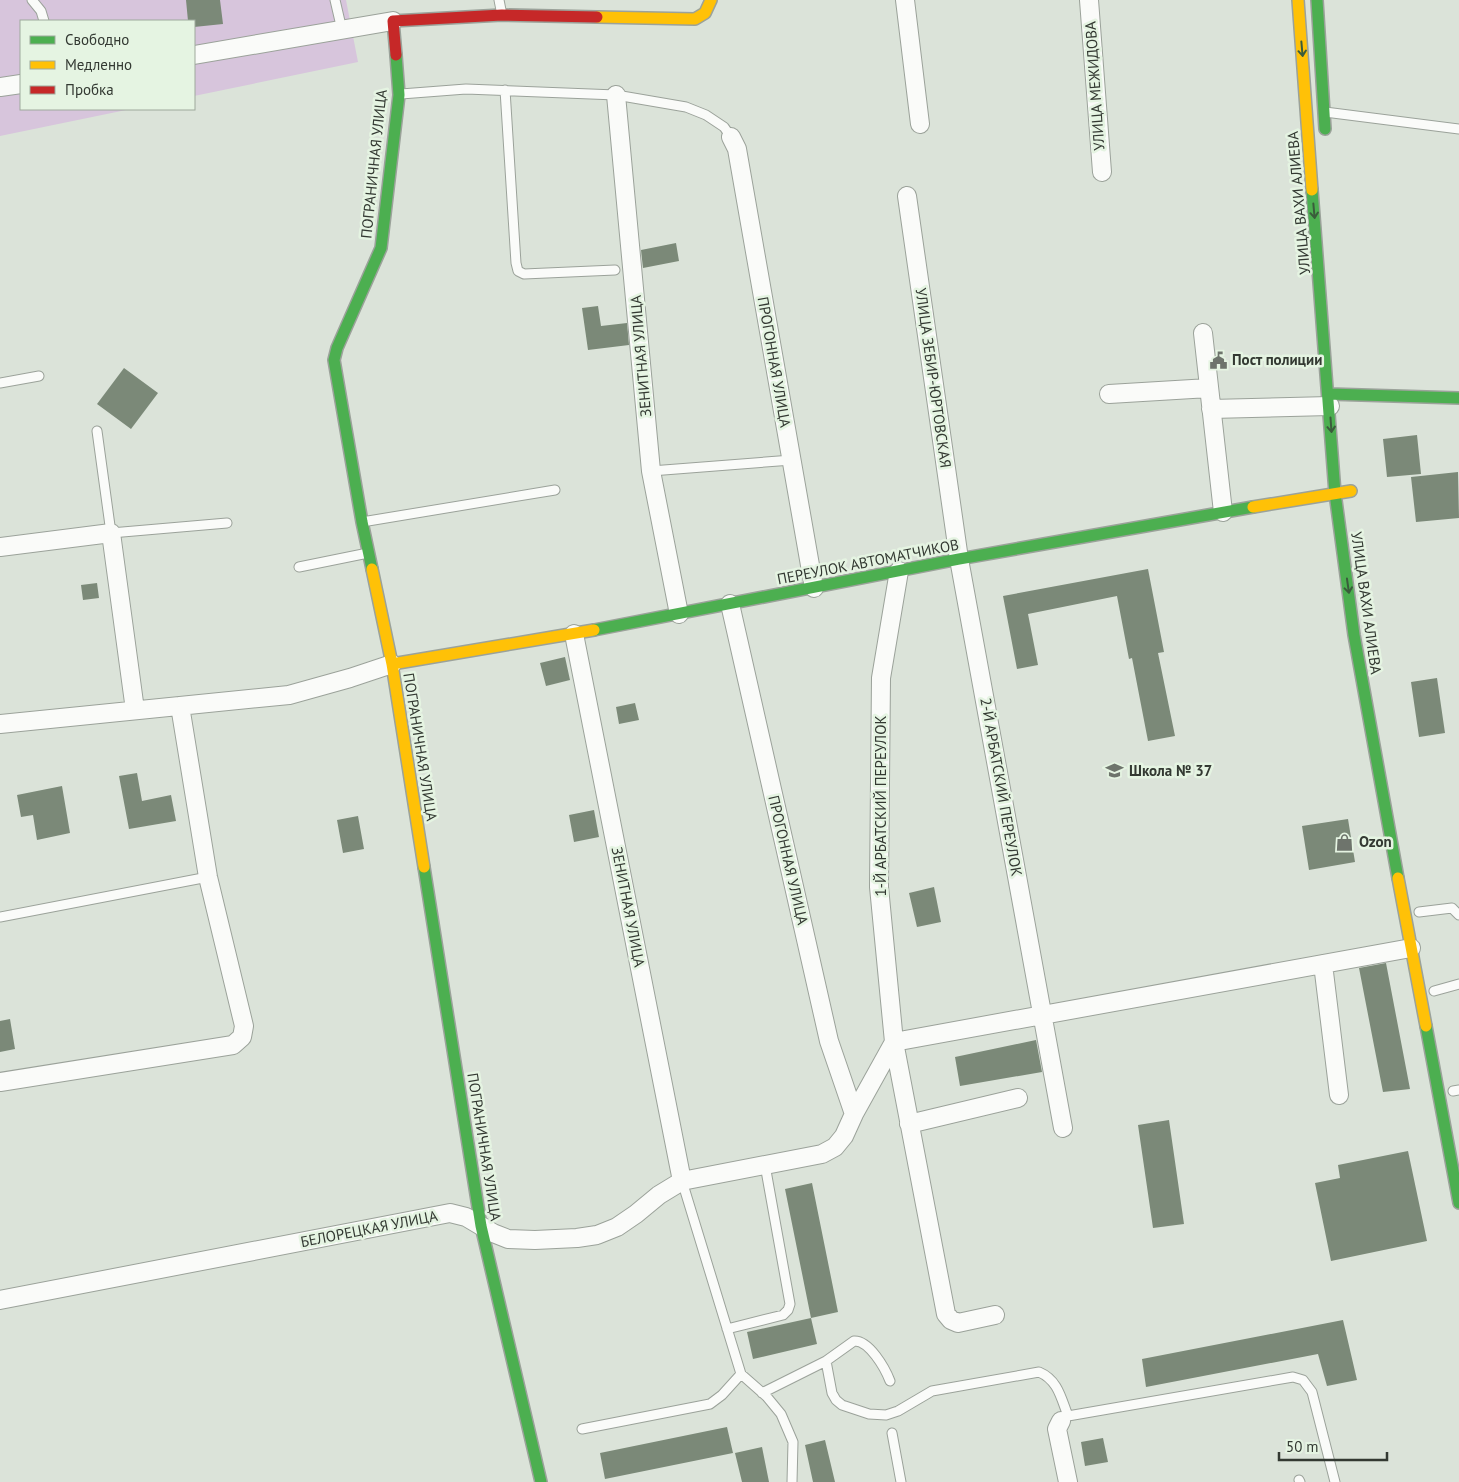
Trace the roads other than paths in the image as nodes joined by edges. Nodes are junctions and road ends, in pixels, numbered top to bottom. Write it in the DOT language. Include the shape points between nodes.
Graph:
graph roads {
  1 [pos="32,0"];
  2 [pos="335,0"];
  3 [pos="499,0"];
  4 [pos="711,0"];
  5 [pos="905,0"];
  6 [pos="1089,0"];
  7 [pos="1298,0"];
  8 [pos="1317,0"];
  9 [pos="502,15"];
  10 [pos="44,20"];
  11 [pos="393,21"];
  12 [pos="342,30"];
  13 [pos="195,56"];
  14 [pos="20,84"];
  15 [pos="0,87"];
  16 [pos="505,90"];
  17 [pos="399,95"];
  18 [pos="616,96"];
  19 [pos="1324,112"];
  20 [pos="920,124"];
  21 [pos="1459,128"];
  22 [pos="731,137"];
  23 [pos="1326,142"];
  24 [pos="1102,172"];
  25 [pos="907,196"];
  26 [pos="615,270"];
  27 [pos="1202,333"];
  28 [pos="40,376"];
  29 [pos="0,383"];
  30 [pos="1209,388"];
  31 [pos="1109,394"];
  32 [pos="1337,398"];
  33 [pos="1459,398"];
  34 [pos="1211,408"];
  35 [pos="97,432"];
  36 [pos="792,460"];
  37 [pos="651,471"];
  38 [pos="555,490"];
  39 [pos="1351,491"];
  40 [pos="1335,493"];
  41 [pos="1223,512"];
  42 [pos="362,522"];
  43 [pos="226,523"];
  44 [pos="111,533"];
  45 [pos="0,547"];
  46 [pos="368,553"];
  47 [pos="960,559"];
  48 [pos="299,567"];
  49 [pos="899,571"];
  50 [pos="814,588"];
  51 [pos="730,604"];
  52 [pos="679,614"];
  53 [pos="574,634"];
  54 [pos="392,664"];
  55 [pos="180,706"];
  56 [pos="135,710"];
  57 [pos="0,724"];
  58 [pos="208,877"];
  59 [pos="1419,912"];
  60 [pos="1459,915"];
  61 [pos="0,917"];
  62 [pos="1411,948"];
  63 [pos="1323,964"];
  64 [pos="1459,984"];
  65 [pos="1434,991"];
  66 [pos="1043,1015"];
  67 [pos="894,1042"];
  68 [pos="0,1082"];
  69 [pos="1339,1095"];
  70 [pos="1018,1098"];
  71 [pos="854,1114"];
  72 [pos="910,1124"];
  73 [pos="1063,1128"];
  74 [pos="765,1165"];
  75 [pos="682,1180"];
  76 [pos="1459,1203"];
  77 [pos="481,1226"];
  78 [pos="0,1300"];
  79 [pos="995,1315"];
  80 [pos="727,1329"];
  81 [pos="826,1361"];
  82 [pos="740,1374"];
  83 [pos="890,1381"];
  84 [pos="762,1393"];
  85 [pos="1064,1418"];
  86 [pos="582,1429"];
  87 [pos="892,1433"];
  88 [pos="541,1482"];
  89 [pos="792,1482"];
  90 [pos="900,1482"];
  91 [pos="1068,1482"];
  92 [pos="1335,1482"];
  1 -- 10 [label="lane"];
  2 -- 12 [label="lane"];
  3 -- 9 [label="lane"];
  4 -- 9 [label="street" via="705,13 696,19"];
  5 -- 20 [label="street"];
  6 -- 24 [label="street, УЛИЦА МЕЖИДОВА"];
  7 -- 32 [label="street, УЛИЦА ВАХИ АЛИЕВА, one-way"];
  8 -- 19 [label="street"];
  9 -- 11 [label="street"];
  11 -- 12 [label="street"];
  11 -- 17 [label="street, ПОГРАНИЧНАЯ УЛИЦА"];
  12 -- 13 [label="street"];
  14 -- 15 [label="street"];
  16 -- 17 [label="lane" via="466,89"];
  16 -- 18 [label="lane"];
  16 -- 26 [label="lane" via="518,271 524,274"];
  17 -- 42 [label="street, ПОГРАНИЧНАЯ УЛИЦА" via="381,248 334,360"];
  18 -- 22 [label="lane" via="686,107 706,115 724,127"];
  18 -- 37 [label="street, ЗЕНИТНАЯ УЛИЦА"];
  19 -- 21 [label="lane"];
  19 -- 23 [label="street"];
  22 -- 36 [label="street, ПРОГОННАЯ УЛИЦА" via="736,149"];
  25 -- 47 [label="street, УЛИЦА ЗЕБИР-ЮРТОВСКАЯ"];
  27 -- 30 [label="street"];
  28 -- 29 [label="lane"];
  30 -- 31 [label="street"];
  30 -- 34 [label="street"];
  32 -- 33 [label="street"];
  32 -- 34 [label="street"];
  32 -- 40 [label="street, УЛИЦА ВАХИ АЛИЕВА, one-way"];
  34 -- 41 [label="street"];
  35 -- 44 [label="lane"];
  36 -- 37 [label="lane"];
  36 -- 50 [label="street, ПРОГОННАЯ УЛИЦА"];
  37 -- 52 [label="street, ЗЕНИТНАЯ УЛИЦА"];
  38 -- 42 [label="lane"];
  39 -- 40 [label="street, ПЕРЕУЛОК АВТОМАТЧИКОВ"];
  40 -- 41 [label="street, ПЕРЕУЛОК АВТОМАТЧИКОВ"];
  40 -- 62 [label="street, УЛИЦА ВАХИ АЛИЕВА, one-way" via="1354,635"];
  41 -- 47 [label="street, ПЕРЕУЛОК АВТОМАТЧИКОВ"];
  42 -- 46 [label="street, ПОГРАНИЧНАЯ УЛИЦА"];
  43 -- 44 [label="lane"];
  44 -- 45 [label="street"];
  44 -- 56 [label="street"];
  46 -- 48 [label="lane"];
  46 -- 54 [label="street, ПОГРАНИЧНАЯ УЛИЦА"];
  47 -- 49 [label="street, ПЕРЕУЛОК АВТОМАТЧИКОВ"];
  47 -- 66 [label="street, 2-Й АРБАТСКИЙ ПЕРЕУЛОК"];
  49 -- 50 [label="street, ПЕРЕУЛОК АВТОМАТЧИКОВ"];
  49 -- 67 [label="street, 1-Й АРБАТСКИЙ ПЕРЕУЛОК" via="881,678 879,887"];
  50 -- 51 [label="street, ПЕРЕУЛОК АВТОМАТЧИКОВ"];
  51 -- 52 [label="street, ПЕРЕУЛОК АВТОМАТЧИКОВ"];
  51 -- 71 [label="street, ПРОГОННАЯ УЛИЦА" via="829,1041"];
  52 -- 53 [label="street, ПЕРЕУЛОК АВТОМАТЧИКОВ"];
  53 -- 54 [label="street, ПЕРЕУЛОК АВТОМАТЧИКОВ"];
  53 -- 75 [label="street, ЗЕНИТНАЯ УЛИЦА"];
  54 -- 55 [label="street" via="289,695"];
  54 -- 77 [label="street, ПОГРАНИЧНАЯ УЛИЦА"];
  55 -- 56 [label="street"];
  55 -- 58 [label="street"];
  56 -- 57 [label="street"];
  58 -- 61 [label="lane"];
  58 -- 68 [label="street" via="244,1026 242,1038 233,1045"];
  59 -- 60 [label="lane" via="1452,908"];
  62 -- 63 [label="street"];
  62 -- 76 [label="street, УЛИЦА ВАХИ АЛИЕВА"];
  63 -- 66 [label="street"];
  63 -- 69 [label="street"];
  64 -- 65 [label="lane"];
  66 -- 67 [label="street"];
  66 -- 73 [label="street, 2-Й АРБАТСКИЙ ПЕРЕУЛОК"];
  67 -- 71 [label="street"];
  67 -- 72 [label="street, 1-Й АРБАТСКИЙ ПЕРЕУЛОК"];
  70 -- 72 [label="street"];
  71 -- 74 [label="street, БЕЛОРЕЦКАЯ УЛИЦА" via="844,1136 822,1154"];
  72 -- 79 [label="street, 1-Й АРБАТСКИЙ ПЕРЕУЛОК" via="946,1314 958,1323"];
  74 -- 75 [label="street, БЕЛОРЕЦКАЯ УЛИЦА"];
  74 -- 80 [label="lane" via="790,1304 783,1314"];
  75 -- 77 [label="street, БЕЛОРЕЦКАЯ УЛИЦА" via="617,1227 598,1235 508,1239"];
  75 -- 80 [label="lane"];
  77 -- 78 [label="street, БЕЛОРЕЦКАЯ УЛИЦА" via="450,1213"];
  77 -- 88 [label="street, ПОГРАНИЧНАЯ УЛИЦА"];
  80 -- 82 [label="lane"];
  81 -- 83 [label="lane" via="854,1341 859,1341 885,1368"];
  81 -- 84 [label="lane"];
  81 -- 85 [label="lane" via="836,1400 869,1414 886,1415 898,1411 932,1391 1039,1372 1055,1383"];
  82 -- 84 [label="lane"];
  82 -- 86 [label="lane" via="710,1404"];
  84 -- 89 [label="lane" via="781,1414 793,1442"];
  85 -- 91 [label="street" via="1058,1429"];
  85 -- 92 [label="lane" via="1292,1378 1303,1380 1312,1392"];
  87 -- 90 [label="lane"];
}
